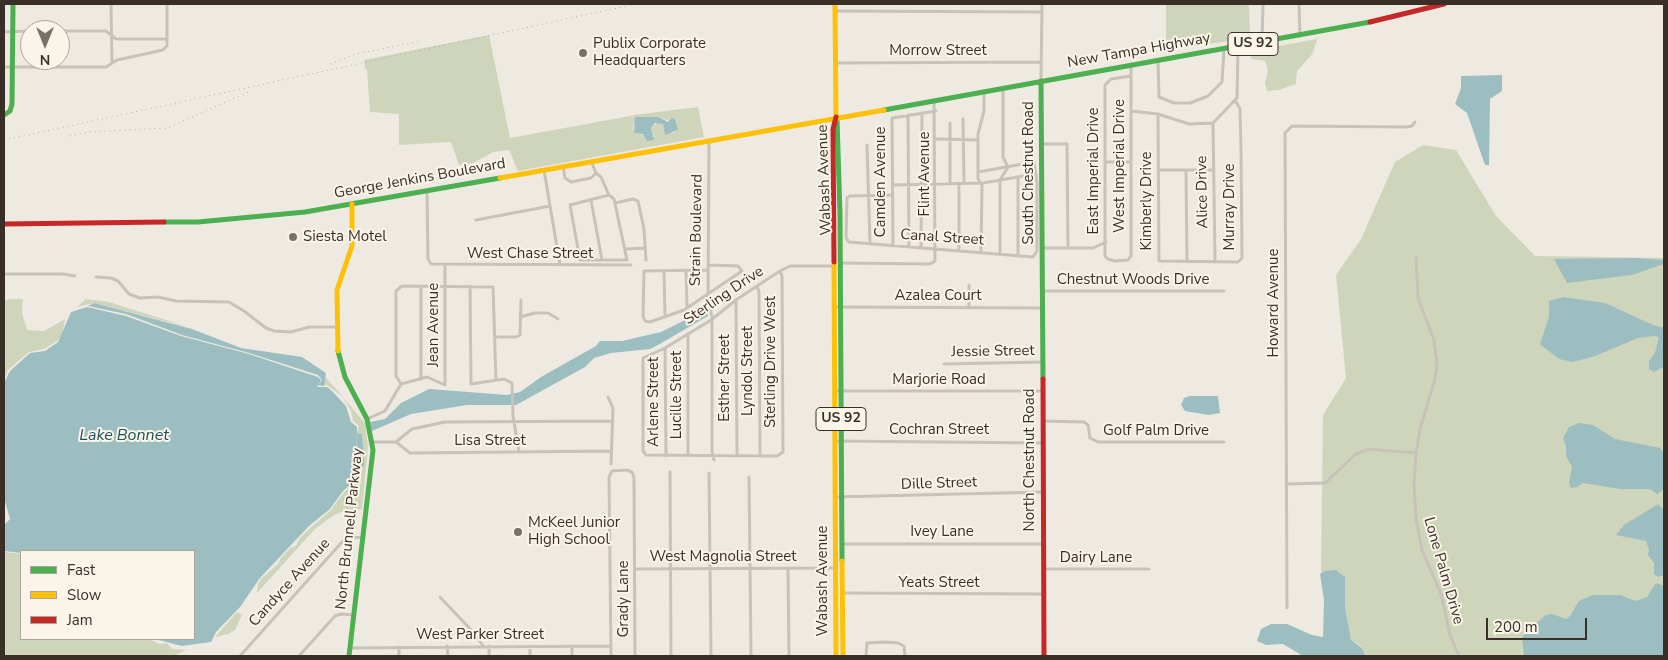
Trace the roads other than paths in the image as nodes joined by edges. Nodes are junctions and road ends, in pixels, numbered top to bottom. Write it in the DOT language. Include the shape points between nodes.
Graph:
graph roads {
  1 [pos="13,4"];
  2 [pos="111,4"];
  3 [pos="167,4"];
  4 [pos="835,4"];
  5 [pos="1042,4"];
  6 [pos="1263,4"];
  7 [pos="1299,4"];
  8 [pos="1444,4"];
  9 [pos="835,12"];
  10 [pos="1042,12"];
  11 [pos="13,31"];
  12 [pos="20,31"];
  13 [pos="4,32"];
  14 [pos="70,32"];
  15 [pos="110,35"];
  16 [pos="1300,36"];
  17 [pos="167,39"];
  18 [pos="1262,42"];
  19 [pos="1238,46"];
  20 [pos="1224,49"];
  21 [pos="1158,61"];
  22 [pos="1041,62"];
  23 [pos="112,63"];
  24 [pos="835,63"];
  25 [pos="1131,66"];
  26 [pos="4,67"];
  27 [pos="13,67"];
  28 [pos="1131,76"];
  29 [pos="1041,81"];
  30 [pos="1003,88"];
  31 [pos="984,92"];
  32 [pos="934,100"];
  33 [pos="1235,100"];
  34 [pos="936,111"];
  35 [pos="1130,111"];
  36 [pos="922,113"];
  37 [pos="1158,114"];
  38 [pos="4,115"];
  39 [pos="908,115"];
  40 [pos="836,117"];
  41 [pos="963,119"];
  42 [pos="1415,122"];
  43 [pos="950,123"];
  44 [pos="1213,123"];
  45 [pos="936,139"];
  46 [pos="950,139"];
  47 [pos="709,140"];
  48 [pos="964,140"];
  49 [pos="978,140"];
  50 [pos="1041,144"];
  51 [pos="867,146"];
  52 [pos="591,161"];
  53 [pos="1105,162"];
  54 [pos="1131,162"];
  55 [pos="563,166"];
  56 [pos="1008,167"];
  57 [pos="543,170"];
  58 [pos="1158,170"];
  59 [pos="1186,170"];
  60 [pos="1214,170"];
  61 [pos="978,172"];
  62 [pos="596,173"];
  63 [pos="1035,174"];
  64 [pos="1018,177"];
  65 [pos="1000,180"];
  66 [pos="950,183"];
  67 [pos="959,183"];
  68 [pos="964,183"];
  69 [pos="980,183"];
  70 [pos="922,184"];
  71 [pos="936,184"];
  72 [pos="892,185"];
  73 [pos="908,185"];
  74 [pos="427,190"];
  75 [pos="608,195"];
  76 [pos="892,195"];
  77 [pos="869,196"];
  78 [pos="591,200"];
  79 [pos="615,203"];
  80 [pos="352,204"];
  81 [pos="550,206"];
  82 [pos="833,214"];
  83 [pos="840,214"];
  84 [pos="476,220"];
  85 [pos="4,224"];
  86 [pos="1106,242"];
  87 [pos="870,244"];
  88 [pos="892,246"];
  89 [pos="909,246"];
  90 [pos="921,247"];
  91 [pos="646,248"];
  92 [pos="936,248"];
  93 [pos="1042,248"];
  94 [pos="1068,248"];
  95 [pos="626,249"];
  96 [pos="959,250"];
  97 [pos="981,252"];
  98 [pos="1000,254"];
  99 [pos="1018,256"];
  100 [pos="1131,256"];
  101 [pos="1416,257"];
  102 [pos="602,260"];
  103 [pos="646,260"];
  104 [pos="1187,261"];
  105 [pos="1215,262"];
  106 [pos="840,263"];
  107 [pos="445,264"];
  108 [pos="560,265"];
  109 [pos="631,265"];
  110 [pos="709,265"];
  111 [pos="1042,265"];
  112 [pos="833,266"];
  113 [pos="708,270"];
  114 [pos="664,271"];
  115 [pos="686,271"];
  116 [pos="780,271"];
  117 [pos="4,274"];
  118 [pos="75,276"];
  119 [pos="96,277"];
  120 [pos="969,285"];
  121 [pos="420,286"];
  122 [pos="445,286"];
  123 [pos="470,286"];
  124 [pos="757,286"];
  125 [pos="1042,291"];
  126 [pos="1224,291"];
  127 [pos="708,294"];
  128 [pos="521,300"];
  129 [pos="736,300"];
  130 [pos="834,307"];
  131 [pos="840,307"];
  132 [pos="687,308"];
  133 [pos="969,308"];
  134 [pos="1042,308"];
  135 [pos="520,317"];
  136 [pos="665,317"];
  137 [pos="558,319"];
  138 [pos="712,320"];
  139 [pos="337,327"];
  140 [pos="688,334"];
  141 [pos="495,337"];
  142 [pos="665,348"];
  143 [pos="1043,362"];
  144 [pos="944,364"];
  145 [pos="421,379"];
  146 [pos="496,380"];
  147 [pos="401,384"];
  148 [pos="841,391"];
  149 [pos="1043,391"];
  150 [pos="835,392"];
  151 [pos="608,397"];
  152 [pos="367,419"];
  153 [pos="514,421"];
  154 [pos="613,421"];
  155 [pos="1043,421"];
  156 [pos="835,441"];
  157 [pos="841,441"];
  158 [pos="372,442"];
  159 [pos="396,442"];
  160 [pos="1224,442"];
  161 [pos="1042,443"];
  162 [pos="611,451"];
  163 [pos="519,452"];
  164 [pos="1416,454"];
  165 [pos="666,456"];
  166 [pos="688,456"];
  167 [pos="712,456"];
  168 [pos="737,456"];
  169 [pos="760,456"];
  170 [pos="714,460"];
  171 [pos="611,464"];
  172 [pos="670,472"];
  173 [pos="709,473"];
  174 [pos="749,477"];
  175 [pos="1286,484"];
  176 [pos="1042,492"];
  177 [pos="838,497"];
  178 [pos="363,538"];
  179 [pos="842,544"];
  180 [pos="1043,544"];
  181 [pos="635,568"];
  182 [pos="671,568"];
  183 [pos="710,568"];
  184 [pos="750,568"];
  185 [pos="788,568"];
  186 [pos="835,568"];
  187 [pos="842,568"];
  188 [pos="1043,569"];
  189 [pos="1149,569"];
  190 [pos="842,593"];
  191 [pos="836,594"];
  192 [pos="1043,594"];
  193 [pos="440,597"];
  194 [pos="1287,608"];
  195 [pos="354,614"];
  196 [pos="447,646"];
  197 [pos="483,646"];
  198 [pos="489,646"];
  199 [pos="530,646"];
  200 [pos="572,646"];
  201 [pos="610,646"];
  202 [pos="399,647"];
  203 [pos="350,648"];
  204 [pos="240,656"];
  205 [pos="299,656"];
  206 [pos="349,656"];
  207 [pos="399,656"];
  208 [pos="448,656"];
  209 [pos="489,656"];
  210 [pos="530,656"];
  211 [pos="572,656"];
  212 [pos="611,656"];
  213 [pos="635,656"];
  214 [pos="671,656"];
  215 [pos="711,656"];
  216 [pos="751,656"];
  217 [pos="789,656"];
  218 [pos="836,656"];
  219 [pos="843,656"];
  220 [pos="866,656"];
  221 [pos="905,656"];
  222 [pos="1044,656"];
  223 [pos="1459,656"];
  1 -- 11 [label="main road"];
  2 -- 15 [label="street"];
  3 -- 17 [label="street"];
  4 -- 9 [label="main road"];
  5 -- 10 [label="street"];
  6 -- 18 [label="street"];
  7 -- 16 [label="street"];
  8 -- 16 [label="main road, New Tampa Highway / US 92"];
  9 -- 10 [label="street"];
  9 -- 24 [label="main road"];
  10 -- 22 [label="street"];
  11 -- 12 [label="street"];
  11 -- 13 [label="street"];
  11 -- 27 [label="main road"];
  14 -- 15 [label="street" via="106,32"];
  15 -- 17 [label="street" via="116,39"];
  15 -- 23 [label="street"];
  16 -- 18 [label="main road, New Tampa Highway / US 92"];
  17 -- 23 [label="street" via="166,48"];
  18 -- 19 [label="main road, New Tampa Highway / US 92"];
  19 -- 20 [label="main road, New Tampa Highway / US 92"];
  19 -- 33 [label="street"];
  20 -- 21 [label="main road, New Tampa Highway / US 92"];
  20 -- 21 [label="street" via="1223,80 1208,96 1190,103 1174,104 1159,97"];
  21 -- 25 [label="main road, New Tampa Highway / US 92"];
  22 -- 24 [label="street, Morrow Street"];
  22 -- 29 [label="street"];
  23 -- 27 [label="street" via="106,67"];
  24 -- 40 [label="main road"];
  25 -- 28 [label="street, West Imperial Drive"];
  25 -- 29 [label="main road, New Tampa Highway / US 92"];
  26 -- 27 [label="street"];
  27 -- 38 [label="main road" via="12,104"];
  28 -- 35 [label="street, West Imperial Drive"];
  28 -- 53 [label="street, East Imperial Drive" via="1105,84"];
  29 -- 30 [label="main road, New Tampa Highway / US 92"];
  29 -- 50 [label="main road, South Chestnut Road"];
  30 -- 31 [label="main road, New Tampa Highway / US 92"];
  30 -- 56 [label="street" via="1003,156"];
  31 -- 32 [label="main road, New Tampa Highway / US 92"];
  31 -- 49 [label="street"];
  32 -- 34 [label="street, Flint Avenue"];
  32 -- 40 [label="main road, New Tampa Highway / US 92"];
  33 -- 44 [label="street"];
  33 -- 105 [label="street, Murray Drive" via="1240,109 1242,258 1238,262"];
  34 -- 36 [label="street"];
  34 -- 45 [label="street, Flint Avenue"];
  35 -- 37 [label="street"];
  35 -- 54 [label="street, West Imperial Drive"];
  36 -- 39 [label="street"];
  36 -- 70 [label="street"];
  37 -- 44 [label="street" via="1189,124"];
  37 -- 58 [label="street, Kimberly Drive"];
  39 -- 72 [label="street, Camden Avenue" via="892,119"];
  39 -- 73 [label="street"];
  40 -- 47 [label="main road, George Jenkins Boulevard"];
  40 -- 82 [label="main road, Wabash Avenue / US 92" via="833,129"];
  40 -- 83 [label="main road, Wabash Avenue / US 92"];
  41 -- 48 [label="street"];
  42 -- 175 [label="street, Howard Avenue" via="1406,127 1292,126 1285,133"];
  43 -- 46 [label="street"];
  44 -- 60 [label="street, Alice Drive"];
  45 -- 46 [label="street"];
  45 -- 71 [label="street, Flint Avenue"];
  46 -- 48 [label="street"];
  46 -- 66 [label="street"];
  47 -- 52 [label="main road, George Jenkins Boulevard"];
  47 -- 110 [label="street, Strain Boulevard"];
  48 -- 49 [label="street"];
  48 -- 68 [label="street"];
  49 -- 61 [label="street"];
  50 -- 93 [label="main road, South Chestnut Road"];
  50 -- 94 [label="street" via="1067,144"];
  51 -- 77 [label="street"];
  52 -- 55 [label="main road, George Jenkins Boulevard"];
  52 -- 62 [label="street"];
  53 -- 54 [label="street"];
  53 -- 86 [label="street, East Imperial Drive"];
  54 -- 100 [label="street, West Imperial Drive"];
  55 -- 57 [label="main road, George Jenkins Boulevard"];
  55 -- 62 [label="street" via="565,178 571,182 591,178"];
  56 -- 61 [label="street"];
  56 -- 63 [label="street" via="1034,162"];
  56 -- 65 [label="street"];
  57 -- 74 [label="main road, George Jenkins Boulevard"];
  57 -- 81 [label="street"];
  58 -- 59 [label="street"];
  58 -- 104 [label="street, Kimberly Drive" via="1159,261"];
  59 -- 60 [label="street"];
  59 -- 104 [label="street"];
  60 -- 105 [label="street, Alice Drive"];
  61 -- 69 [label="street"];
  62 -- 75 [label="street"];
  63 -- 64 [label="street"];
  63 -- 99 [label="street, Canal Street" via="1037,251 1034,256"];
  64 -- 65 [label="street"];
  64 -- 99 [label="street"];
  65 -- 69 [label="street"];
  65 -- 98 [label="street"];
  66 -- 67 [label="street"];
  66 -- 71 [label="street"];
  67 -- 68 [label="street"];
  67 -- 96 [label="street"];
  68 -- 69 [label="street"];
  69 -- 97 [label="street"];
  70 -- 71 [label="street"];
  70 -- 73 [label="street"];
  70 -- 90 [label="street"];
  71 -- 92 [label="street, Flint Avenue"];
  72 -- 73 [label="street"];
  72 -- 76 [label="street, Camden Avenue"];
  73 -- 89 [label="street"];
  74 -- 80 [label="main road, George Jenkins Boulevard"];
  74 -- 107 [label="street, West Chase Street" via="430,263"];
  75 -- 78 [label="street"];
  75 -- 79 [label="street"];
  76 -- 77 [label="street"];
  76 -- 88 [label="street, Camden Avenue"];
  77 -- 87 [label="street"];
  77 -- 87 [label="street, Canal Street" via="850,196 846,200 846,238"];
  78 -- 102 [label="street"];
  78 -- 102 [label="street, West Chase Street" via="570,205 580,260"];
  79 -- 91 [label="street" via="638,201"];
  79 -- 95 [label="street"];
  80 -- 85 [label="main road, George Jenkins Boulevard" via="221,221"];
  80 -- 139 [label="main road, North Brunnell Parkway" via="352,246 338,283"];
  81 -- 84 [label="street"];
  81 -- 108 [label="street"];
  82 -- 83 [label="main road"];
  82 -- 112 [label="main road, Wabash Avenue / US 92"];
  83 -- 106 [label="main road, Wabash Avenue / US 92"];
  86 -- 94 [label="street" via="1093,248"];
  86 -- 100 [label="street, East Imperial Drive" via="1105,256 1108,260 1126,260"];
  87 -- 88 [label="street, Canal Street"];
  88 -- 89 [label="street, Canal Street"];
  89 -- 90 [label="street, Canal Street"];
  90 -- 92 [label="street, Canal Street"];
  91 -- 95 [label="street"];
  91 -- 103 [label="street"];
  92 -- 96 [label="street, Canal Street"];
  92 -- 106 [label="street" via="932,263"];
  93 -- 94 [label="street"];
  93 -- 111 [label="main road, South Chestnut Road"];
  95 -- 102 [label="street, West Chase Street" via="627,260"];
  96 -- 97 [label="street, Canal Street"];
  97 -- 98 [label="street, Canal Street"];
  98 -- 99 [label="street, Canal Street"];
  101 -- 164 [label="street, Lone Palm Drive" via="1418,298 1434,340 1437,366"];
  104 -- 105 [label="street, Murray Drive"];
  106 -- 112 [label="street"];
  106 -- 131 [label="main road, Wabash Avenue / US 92"];
  107 -- 108 [label="street, West Chase Street"];
  107 -- 122 [label="street, Jean Avenue"];
  108 -- 109 [label="street, West Chase Street"];
  110 -- 113 [label="street, Strain Boulevard"];
  110 -- 127 [label="street" via="738,266 742,271"];
  111 -- 125 [label="main road, North Chestnut Road"];
  112 -- 116 [label="street, Sterling Drive" via="797,266"];
  112 -- 130 [label="main road, Wabash Avenue / US 92"];
  113 -- 115 [label="street"];
  113 -- 127 [label="street, Strain Boulevard"];
  114 -- 115 [label="street"];
  114 -- 136 [label="street"];
  114 -- 136 [label="street" via="643,273 643,316 648,322"];
  115 -- 132 [label="street"];
  116 -- 124 [label="street, Sterling Drive"];
  116 -- 169 [label="street, Sterling Drive West" via="782,454"];
  117 -- 118 [label="street"];
  119 -- 139 [label="street" via="118,280 129,294 140,298 229,302 274,331"];
  120 -- 133 [label="street"];
  121 -- 122 [label="street"];
  121 -- 145 [label="street"];
  121 -- 147 [label="street" via="398,288 396,376"];
  122 -- 123 [label="street"];
  122 -- 145 [label="street, Jean Avenue" via="445,385 429,378"];
  123 -- 141 [label="street" via="494,288"];
  123 -- 146 [label="street" via="471,384"];
  124 -- 129 [label="street, Sterling Drive"];
  124 -- 169 [label="street, Lyndol Street"];
  125 -- 126 [label="street, Chestnut Woods Drive"];
  125 -- 134 [label="main road, North Chestnut Road"];
  127 -- 132 [label="street"];
  127 -- 138 [label="street, Strain Boulevard"];
  128 -- 135 [label="street"];
  129 -- 138 [label="street, Sterling Drive"];
  129 -- 168 [label="street, Esther Street"];
  130 -- 131 [label="street, Azalea Court"];
  130 -- 150 [label="main road, Wabash Avenue / US 92"];
  131 -- 133 [label="street, Azalea Court"];
  131 -- 148 [label="main road, Wabash Avenue / US 92"];
  132 -- 136 [label="street"];
  133 -- 134 [label="street, Azalea Court"];
  134 -- 143 [label="main road, North Chestnut Road"];
  135 -- 137 [label="street" via="548,313"];
  135 -- 141 [label="street" via="518,337"];
  138 -- 140 [label="street, Sterling Drive"];
  138 -- 167 [label="street, Strain Boulevard"];
  139 -- 152 [label="main road, North Brunnell Parkway" via="341,368"];
  140 -- 142 [label="street, Sterling Drive"];
  140 -- 166 [label="street, Lucille Street"];
  141 -- 146 [label="street"];
  142 -- 165 [label="street, Arlene Street"];
  142 -- 165 [label="street" via="643,358 643,451 645,454"];
  143 -- 144 [label="street, Jessie Street"];
  143 -- 149 [label="main road, North Chestnut Road"];
  145 -- 147 [label="street"];
  146 -- 153 [label="street" via="512,383"];
  147 -- 152 [label="street" via="385,412"];
  148 -- 149 [label="street, Marjorie Road"];
  148 -- 150 [label="street, Marjorie Road"];
  148 -- 157 [label="main road, Wabash Avenue / US 92"];
  149 -- 155 [label="main road, North Chestnut Road"];
  150 -- 156 [label="main road, Wabash Avenue / US 92"];
  151 -- 154 [label="street" via="613,408"];
  152 -- 158 [label="main road, North Brunnell Parkway"];
  153 -- 154 [label="street"];
  153 -- 159 [label="street" via="426,425 406,432"];
  153 -- 163 [label="street"];
  154 -- 162 [label="street"];
  155 -- 160 [label="street, Golf Palm Drive" via="1084,422 1095,442"];
  155 -- 161 [label="main road, North Chestnut Road"];
  156 -- 157 [label="street, Cochran Street"];
  156 -- 177 [label="main road, Wabash Avenue / US 92"];
  157 -- 161 [label="street, Cochran Street"];
  157 -- 177 [label="main road, Wabash Avenue / US 92"];
  158 -- 159 [label="street, Lisa Street"];
  158 -- 178 [label="main road, North Brunnell Parkway"];
  159 -- 163 [label="street, Lisa Street" via="410,453"];
  161 -- 176 [label="main road, North Chestnut Road"];
  162 -- 163 [label="street, Lisa Street"];
  162 -- 171 [label="street"];
  164 -- 175 [label="street" via="1368,449 1356,454 1325,483"];
  164 -- 223 [label="street, Lone Palm Drive" via="1414,493 1420,541 1441,594 1450,635"];
  165 -- 166 [label="street"];
  166 -- 167 [label="street"];
  167 -- 168 [label="street"];
  167 -- 170 [label="street"];
  168 -- 169 [label="street"];
  172 -- 182 [label="street"];
  173 -- 183 [label="street"];
  174 -- 184 [label="street"];
  175 -- 194 [label="street, Howard Avenue"];
  176 -- 177 [label="street, Dille Street"];
  176 -- 180 [label="main road, North Chestnut Road"];
  177 -- 179 [label="main road, Wabash Avenue / US 92"];
  177 -- 186 [label="main road, Wabash Avenue / US 92"];
  178 -- 195 [label="main road, North Brunnell Parkway"];
  178 -- 204 [label="street, Candyce Avenue" via="351,537 342,542"];
  179 -- 180 [label="street, Ivey Lane"];
  179 -- 187 [label="main road, Wabash Avenue / US 92"];
  180 -- 188 [label="main road, North Chestnut Road"];
  181 -- 182 [label="street, West Magnolia Street"];
  181 -- 201 [label="street, Grady Lane" via="634,475 627,470 612,471 609,476"];
  181 -- 213 [label="street, Grady Lane"];
  182 -- 183 [label="street, West Magnolia Street"];
  182 -- 214 [label="street"];
  183 -- 184 [label="street, West Magnolia Street"];
  183 -- 215 [label="street"];
  184 -- 185 [label="street, West Magnolia Street"];
  184 -- 216 [label="street"];
  185 -- 186 [label="street, West Magnolia Street"];
  185 -- 217 [label="street"];
  186 -- 187 [label="street, West Magnolia Street"];
  186 -- 191 [label="main road, Wabash Avenue / US 92"];
  187 -- 190 [label="main road, Wabash Avenue / US 92"];
  188 -- 189 [label="street, Dairy Lane"];
  188 -- 192 [label="main road, North Chestnut Road"];
  190 -- 191 [label="street, Yeats Street"];
  190 -- 192 [label="street, Yeats Street"];
  190 -- 219 [label="main road, Wabash Avenue / US 92"];
  191 -- 218 [label="main road, Wabash Avenue / US 92"];
  192 -- 222 [label="main road, North Chestnut Road"];
  193 -- 197 [label="street"];
  195 -- 203 [label="main road, North Brunnell Parkway"];
  195 -- 205 [label="street" via="335,616"];
  196 -- 197 [label="street, West Parker Street"];
  196 -- 202 [label="street, West Parker Street"];
  196 -- 208 [label="street"];
  197 -- 198 [label="street, West Parker Street"];
  198 -- 199 [label="street, West Parker Street"];
  198 -- 209 [label="street"];
  199 -- 200 [label="street, West Parker Street"];
  199 -- 210 [label="street"];
  200 -- 201 [label="street, West Parker Street"];
  200 -- 211 [label="street"];
  201 -- 212 [label="street"];
  202 -- 203 [label="street, West Parker Street"];
  202 -- 207 [label="street"];
  203 -- 206 [label="main road, North Brunnell Parkway"];
  220 -- 221 [label="street" via="867,643 898,642 904,646"];
}
